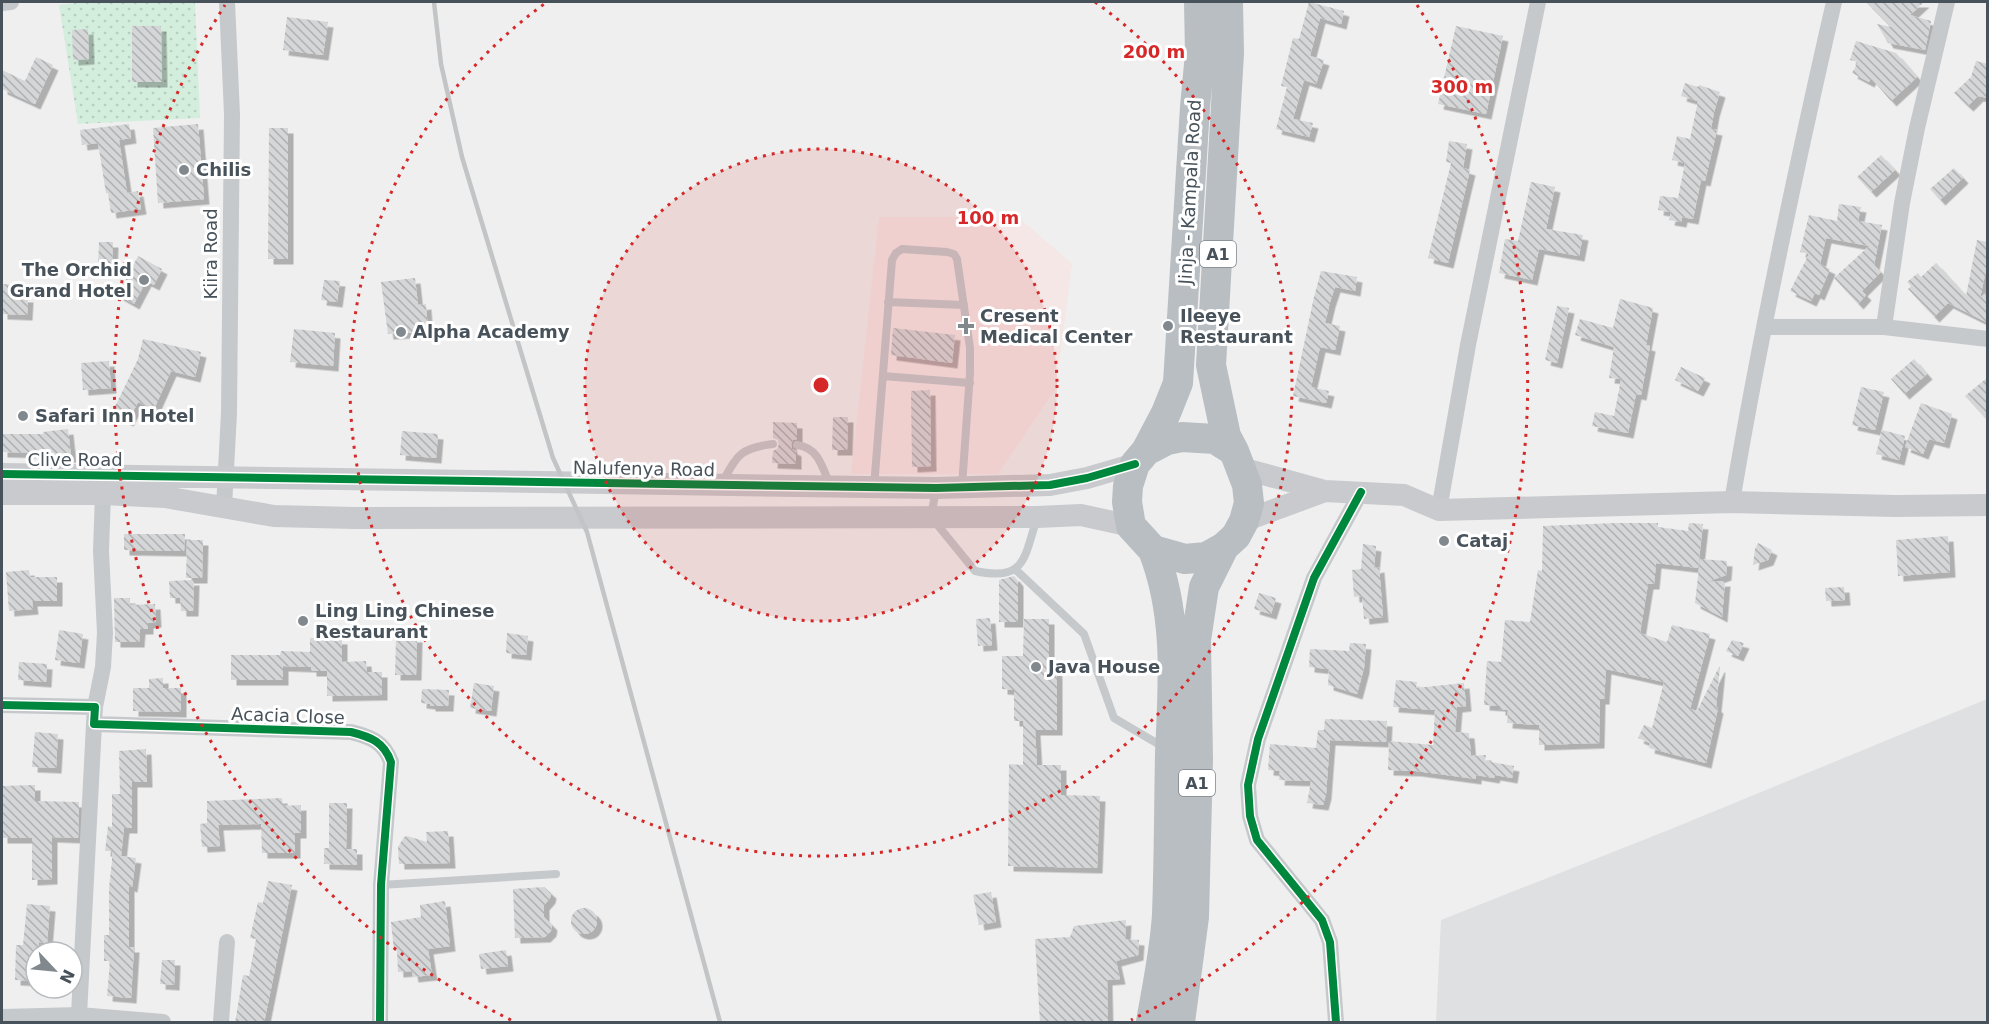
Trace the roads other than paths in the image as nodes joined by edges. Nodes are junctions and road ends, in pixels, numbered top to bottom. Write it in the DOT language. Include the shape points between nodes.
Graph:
graph roads {
  1 [pos="11,2"];
  2 [pos="227,2"];
  3 [pos="1199,2"];
  4 [pos="1228,2"];
  5 [pos="1538,2"];
  6 [pos="1834,2"];
  7 [pos="1947,2"];
  8 [pos="2,3"];
  9 [pos="888,303"];
  10 [pos="964,305"];
  11 [pos="1764,327"];
  12 [pos="1884,327"];
  13 [pos="1988,339"];
  14 [pos="883,376"];
  15 [pos="970,383"];
  16 [pos="773,444"];
  17 [pos="797,444"];
  18 [pos="1141,458"];
  19 [pos="1237,459"];
  20 [pos="2,474"];
  21 [pos="149,476"];
  22 [pos="225,477"];
  23 [pos="721,484"];
  24 [pos="831,486"];
  25 [pos="874,487"];
  26 [pos="936,488"];
  27 [pos="962,488"];
  28 [pos="1325,490"];
  29 [pos="1361,492"];
  30 [pos="2,494"];
  31 [pos="103,494"];
  32 [pos="1732,502"];
  33 [pos="1988,505"];
  34 [pos="224,507"];
  35 [pos="1438,510"];
  36 [pos="931,517"];
  37 [pos="1037,517"];
  38 [pos="1244,521"];
  39 [pos="1131,526"];
  40 [pos="1224,547"];
  41 [pos="1153,550"];
  42 [pos="1016,570"];
  43 [pos="2,705"];
  44 [pos="95,707"];
  45 [pos="94,724"];
  46 [pos="1170,751"];
  47 [pos="556,874"];
  48 [pos="381,885"];
  49 [pos="227,942"];
  50 [pos="79,1015"];
  51 [pos="2,1017"];
  52 [pos="163,1023"];
  53 [pos="221,1023"];
  54 [pos="380,1023"];
  55 [pos="1151,1023"];
  56 [pos="1180,1023"];
  57 [pos="1336,1023"];
  1 -- 8 [label="street"];
  2 -- 22 [label="street, Kiira Road" via="232,114 230,413"];
  3 -- 18 [label="highway, Jinja - Kampala Road / A1" via="1200,54 1178,383"];
  4 -- 19 [label="highway, A1" via="1229,53 1211,365 1226,436"];
  5 -- 35 [label="street"];
  6 -- 11 [label="street"];
  7 -- 12 [label="street" via="1902,202"];
  9 -- 10 [label="lane"];
  9 -- 10 [label="lane" via="892,260 902,249 954,254"];
  9 -- 14 [label="lane"];
  10 -- 15 [label="lane"];
  11 -- 12 [label="street"];
  11 -- 32 [label="street"];
  12 -- 13 [label="street"];
  14 -- 15 [label="lane"];
  14 -- 25 [label="lane"];
  15 -- 27 [label="lane"];
  16 -- 23 [label="lane" via="742,451"];
  17 -- 24 [label="lane" via="814,452"];
  18 -- 19 [label="highway" via="1167,440 1182,437 1215,439"];
  18 -- 27 [label="street, Nalufenya Road" via="1087,478 1050,485"];
  18 -- 39 [label="highway, A1" via="1128,486 1126,502"];
  19 -- 28 [label="street"];
  19 -- 38 [label="highway, A1" via="1247,485 1249,503"];
  20 -- 21 [label="street, Clive Road"];
  21 -- 22 [label="street, Nalufenya Road"];
  22 -- 23 [label="street, Nalufenya Road"];
  22 -- 34 [label="street, Kiira Road"];
  23 -- 24 [label="street, Nalufenya Road"];
  24 -- 25 [label="street, Nalufenya Road"];
  25 -- 26 [label="street, Nalufenya Road"];
  26 -- 27 [label="street, Nalufenya Road"];
  26 -- 36 [label="lane"];
  28 -- 29 [label="street"];
  28 -- 38 [label="street"];
  29 -- 35 [label="street" via="1404,495"];
  29 -- 57 [label="street" via="1314,578 1258,739 1248,785 1250,816 1257,840 1322,921 1330,942"];
  30 -- 31 [label="street, Clive Road"];
  31 -- 34 [label="street, Clive Road" via="165,497"];
  31 -- 44 [label="street" via="105,633"];
  32 -- 33 [label="street"];
  32 -- 35 [label="street"];
  34 -- 36 [label="street" via="274,516 355,518"];
  36 -- 37 [label="street"];
  36 -- 42 [label="lane" via="975,572"];
  37 -- 39 [label="street" via="1081,515"];
  37 -- 42 [label="lane" via="1023,562"];
  38 -- 40 [label="highway, A1"];
  39 -- 41 [label="highway, A1"];
  40 -- 41 [label="highway, A1" via="1206,557 1185,560"];
  40 -- 56 [label="highway, A1" via="1204,587 1196,640 1194,917"];
  41 -- 46 [label="highway, A1" via="1164,578 1171,630 1174,696"];
  42 -- 46 [label="lane" via="1084,634 1114,718"];
  43 -- 44 [label="street"];
  44 -- 45 [label="street"];
  45 -- 48 [label="street, Acacia Close" via="351,732 379,742 391,762"];
  45 -- 50 [label="street"];
  46 -- 55 [label="highway, A1" via="1167,916"];
  47 -- 48 [label="lane"];
  48 -- 54 [label="street, Acacia Close"];
  49 -- 53 [label="street"];
  50 -- 51 [label="street"];
  50 -- 52 [label="street"];
}
